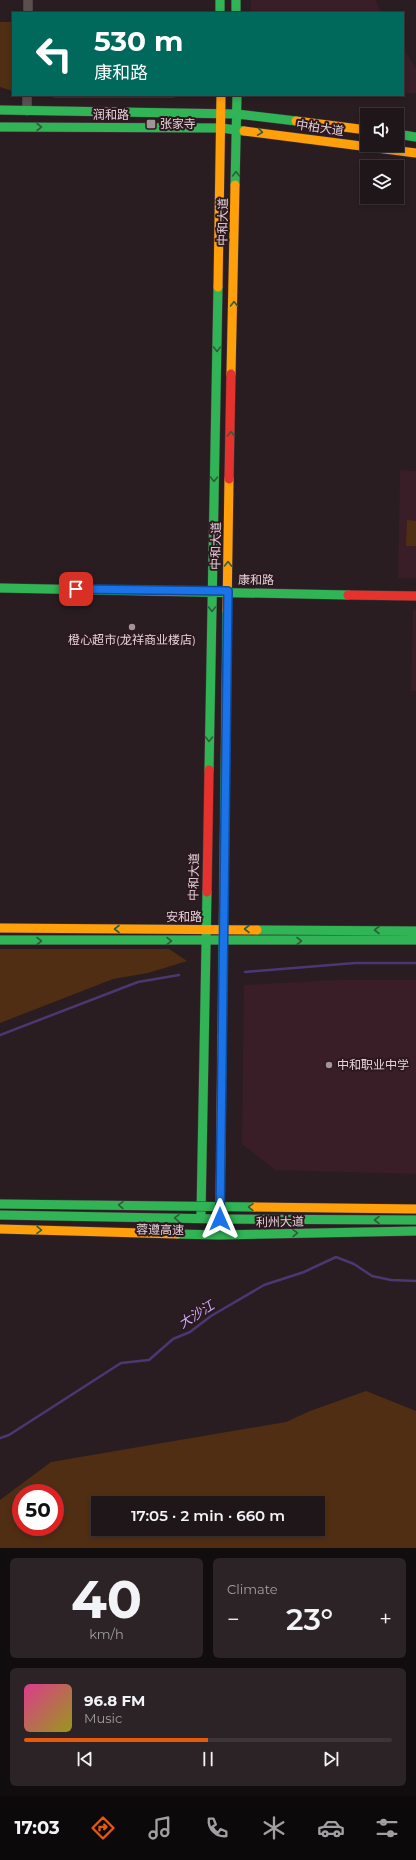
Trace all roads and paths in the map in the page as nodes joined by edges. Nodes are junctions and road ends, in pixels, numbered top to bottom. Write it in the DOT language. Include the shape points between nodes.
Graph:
graph roads {
  1 [pos="28,0"];
  2 [pos="220,0"];
  3 [pos="236,0"];
  4 [pos="28,12"];
  5 [pos="220,12"];
  6 [pos="236,12"];
  7 [pos="27,96"];
  8 [pos="221,96"];
  9 [pos="237,96"];
  10 [pos="0,110"];
  11 [pos="27,111"];
  12 [pos="221,114"];
  13 [pos="237,114"];
  14 [pos="0,126"];
  15 [pos="221,128"];
  16 [pos="237,129"];
  17 [pos="360,129"];
  18 [pos="404,135"];
  19 [pos="416,137"];
  20 [pos="416,153"];
  21 [pos="0,588"];
  22 [pos="213,591"];
  23 [pos="228,591"];
  24 [pos="416,596"];
  25 [pos="0,928"];
  26 [pos="205,929"];
  27 [pos="223,929"];
  28 [pos="416,931"];
  29 [pos="0,940"];
  30 [pos="416,940"];
  31 [pos="205,942"];
  32 [pos="223,942"];
  33 [pos="0,1204"];
  34 [pos="416,1209"];
  35 [pos="0,1215"];
  36 [pos="201,1219"];
  37 [pos="220,1219"];
  38 [pos="416,1220"];
  39 [pos="0,1229"];
  40 [pos="416,1231"];
  41 [pos="416,1240"];
  42 [pos="79,1241"];
  1 -- 4 [label="street"];
  2 -- 5 [label="main road"];
  3 -- 6 [label="main road"];
  7 -- 11 [label="street"];
  8 -- 12 [label="main road, 中和大道"];
  9 -- 13 [label="main road, 中和大道"];
  10 -- 11 [label="main road, 润和路"];
  11 -- 12 [label="main road, 润和路"];
  12 -- 13 [label="main road, 中柏大道"];
  12 -- 15 [label="main road, 中和大道"];
  13 -- 16 [label="main road, 中和大道"];
  13 -- 17 [label="main road, 中柏大道"];
  14 -- 15 [label="main road, 润和路, one-way"];
  15 -- 16 [label="main road, 中柏大道"];
  15 -- 22 [label="main road, 中和大道, one-way"];
  16 -- 20 [label="main road, 中柏大道, one-way"];
  23 -- 16 [label="main road, 中和大道, one-way"];
  18 -- 19 [label="main road"];
  21 -- 22 [label="main road, 康和路"];
  22 -- 23 [label="main road, 康和路"];
  22 -- 26 [label="main road, 中和大道, one-way"];
  23 -- 24 [label="main road, 康和路"];
  23 -- 27 [label="main road, 中和大道"];
  26 -- 25 [label="main road, 安和路, one-way"];
  26 -- 27 [label="main road, 安和路"];
  26 -- 31 [label="main road, 中和大道"];
  28 -- 27 [label="main road, 安和路, one-way"];
  27 -- 32 [label="main road, 中和大道"];
  29 -- 31 [label="main road, 安和路, one-way"];
  32 -- 30 [label="main road, 安和路, one-way"];
  31 -- 32 [label="main road, 安和路"];
  31 -- 36 [label="main road, 中和大道"];
  32 -- 37 [label="main road, 中和大道"];
  34 -- 33 [label="main road, 蓉遵高速, one-way, bridge"];
  36 -- 35 [label="main road, 利州大道, one-way"];
  36 -- 37 [label="main road, 利州大道"];
  38 -- 37 [label="main road, 利州大道, one-way"];
  39 -- 40 [label="main road, 利州大道, one-way" via="219,1235"];
  41 -- 42 [label="main road, 蓉遵高速"];
}
